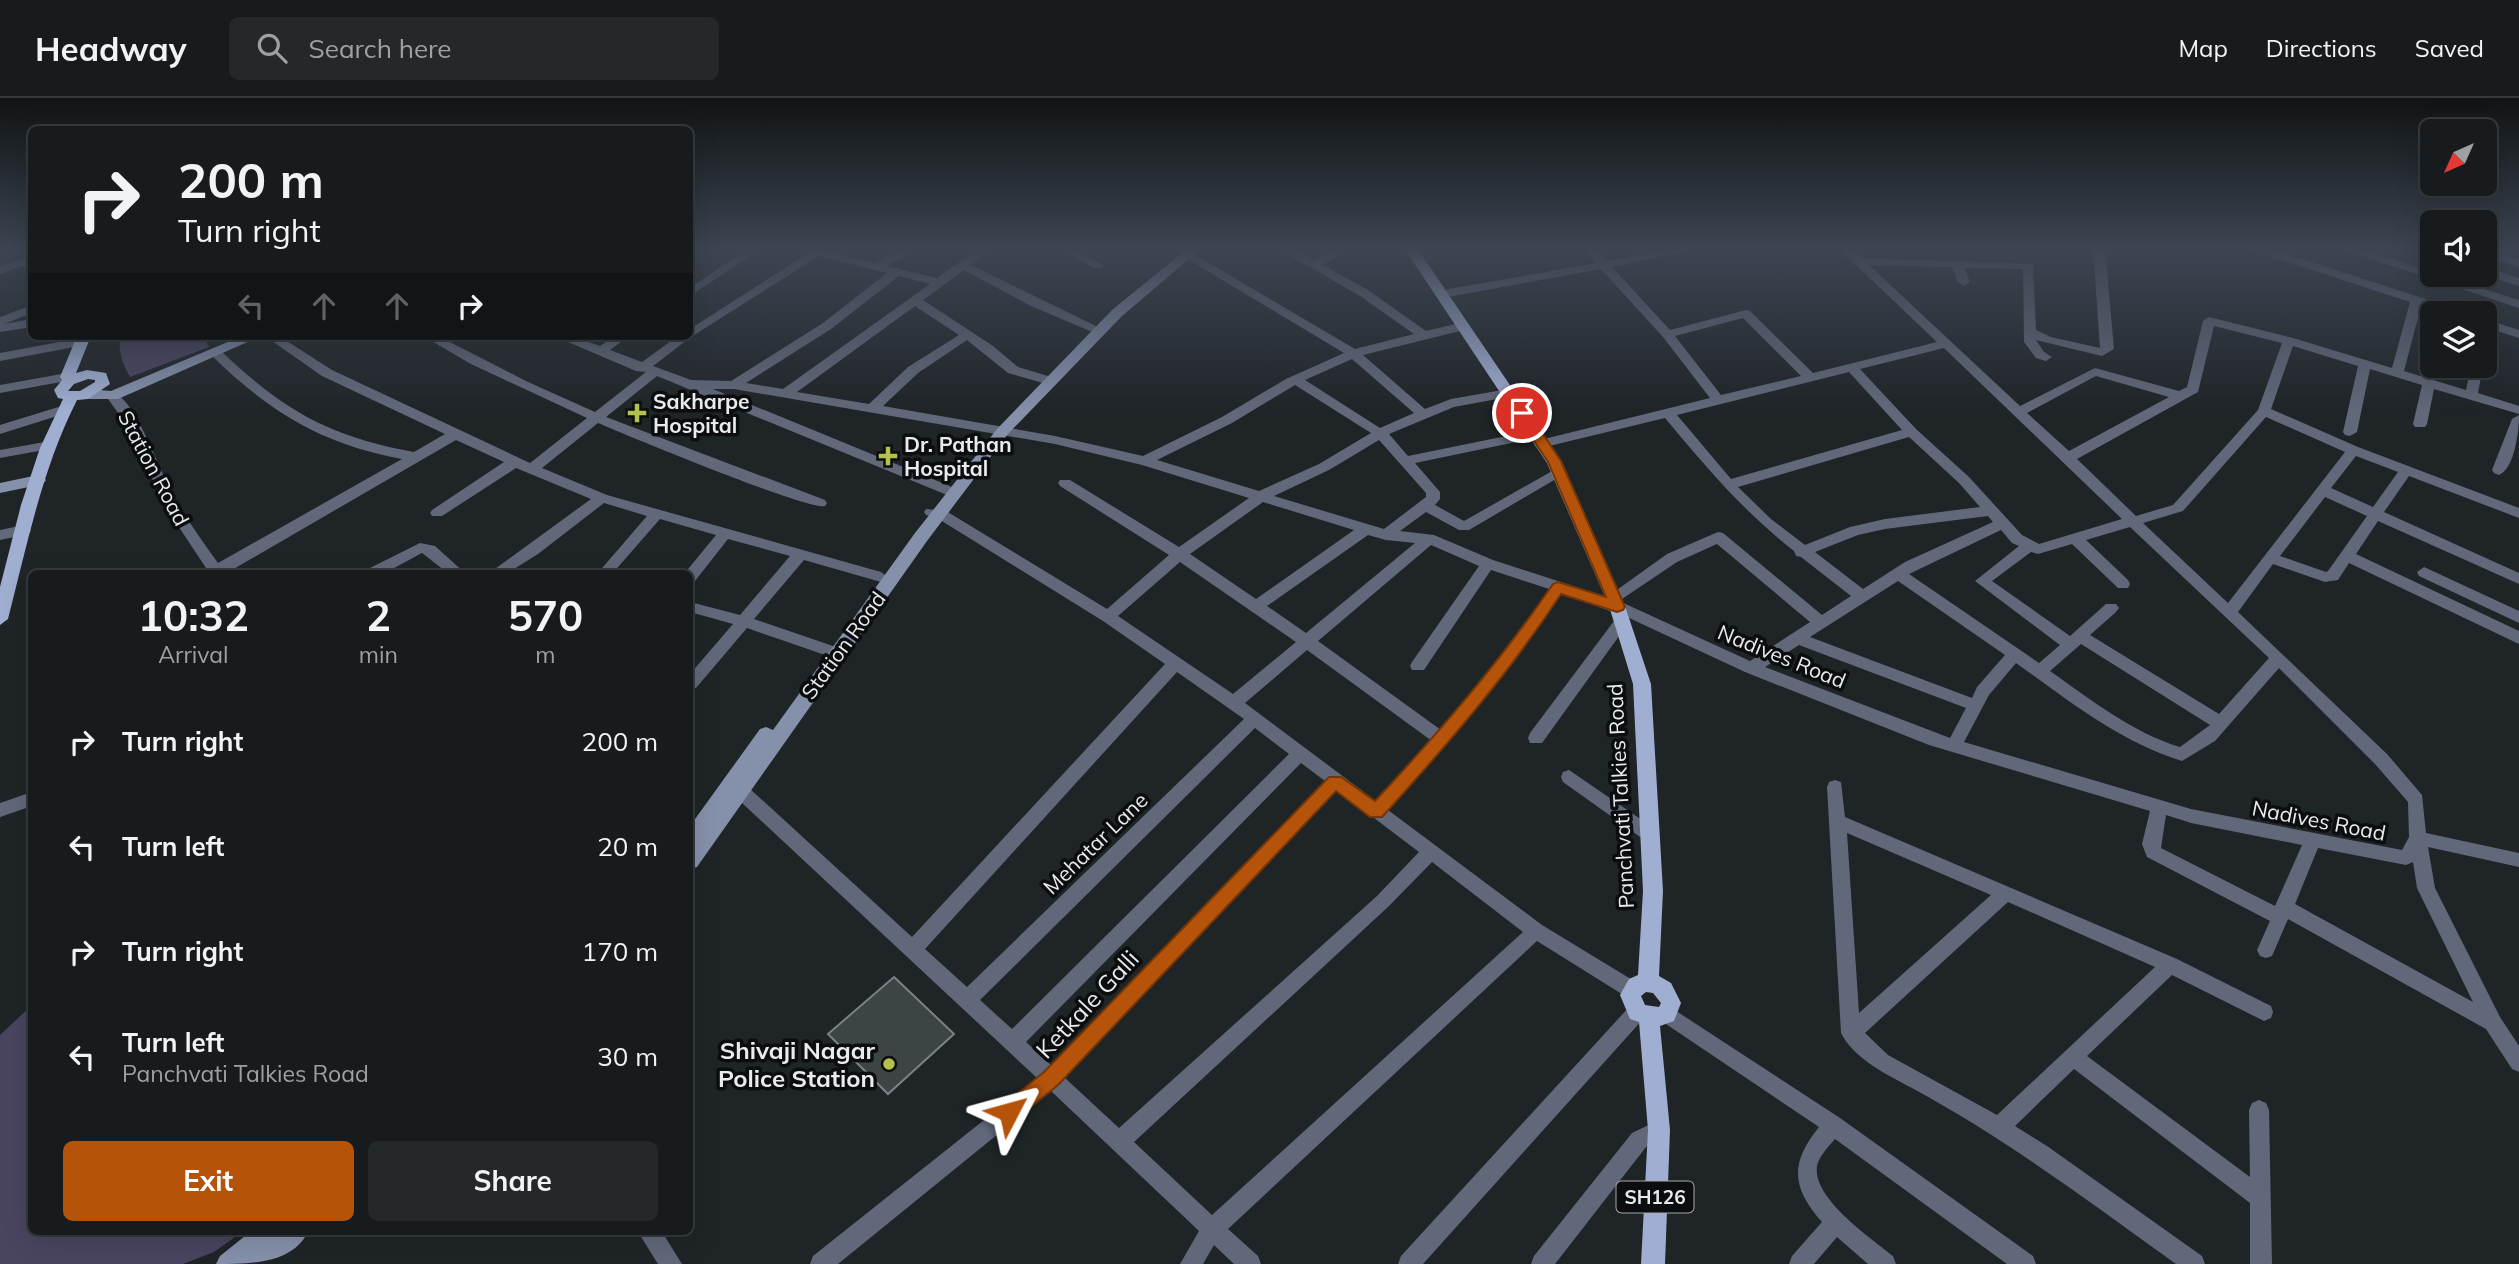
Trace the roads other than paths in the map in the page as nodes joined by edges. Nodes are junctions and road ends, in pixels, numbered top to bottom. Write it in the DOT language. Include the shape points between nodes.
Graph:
graph roads {
  1 [pos="736,302"];
  2 [pos="857,302"];
  3 [pos="914,302"];
  4 [pos="918,302"];
  5 [pos="1034,302"];
  6 [pos="1121,302"];
  7 [pos="1128,302"];
  8 [pos="1270,302"];
  9 [pos="1377,302"];
  10 [pos="1448,302"];
  11 [pos="1638,302"];
  12 [pos="1902,302"];
  13 [pos="2031,302"];
  14 [pos="2104,302"];
  15 [pos="2416,302"];
  16 [pos="28,310"];
  17 [pos="0,321"];
  18 [pos="28,324"];
  19 [pos="1464,326"];
  20 [pos="2497,327"];
  21 [pos="0,328"];
  22 [pos="1094,328"];
  23 [pos="693,332"];
  24 [pos="2032,333"];
  25 [pos="1667,334"];
  26 [pos="2519,334"];
  27 [pos="967,335"];
  28 [pos="1425,336"];
  29 [pos="78,340"];
  30 [pos="83,340"];
  31 [pos="245,340"];
  32 [pos="277,340"];
  33 [pos="437,340"];
  34 [pos="571,340"];
  35 [pos="617,340"];
  36 [pos="682,340"];
  37 [pos="2289,341"];
  38 [pos="1946,344"];
  39 [pos="601,351"];
  40 [pos="216,353"];
  41 [pos="1353,353"];
  42 [pos="0,357"];
  43 [pos="2046,358"];
  44 [pos="2365,364"];
  45 [pos="1852,368"];
  46 [pos="648,370"];
  47 [pos="2397,373"];
  48 [pos="69,377"];
  49 [pos="1810,377"];
  50 [pos="2475,378"];
  51 [pos="1043,379"];
  52 [pos="1296,380"];
  53 [pos="2429,383"];
  54 [pos="690,384"];
  55 [pos="734,385"];
  56 [pos="0,389"];
  57 [pos="1508,393"];
  58 [pos="89,394"];
  59 [pos="785,394"];
  60 [pos="114,396"];
  61 [pos="2181,396"];
  62 [pos="2471,396"];
  63 [pos="1718,400"];
  64 [pos="68,403"];
  65 [pos="873,408"];
  66 [pos="2519,410"];
  67 [pos="2264,411"];
  68 [pos="2018,412"];
  69 [pos="1668,413"];
  70 [pos="1423,414"];
  71 [pos="597,416"];
  72 [pos="2519,419"];
  73 [pos="2420,424"];
  74 [pos="0,430"];
  75 [pos="998,431"];
  76 [pos="1911,432"];
  77 [pos="2350,432"];
  78 [pos="456,433"];
  79 [pos="1381,434"];
  80 [pos="1539,439"];
  81 [pos="50,445"];
  82 [pos="2353,450"];
  83 [pos="0,454"];
  84 [pos="416,457"];
  85 [pos="2068,458"];
  86 [pos="1144,461"];
  87 [pos="1405,461"];
  88 [pos="515,462"];
  89 [pos="532,469"];
  90 [pos="2406,470"];
  91 [pos="2499,470"];
  92 [pos="1559,473"];
  93 [pos="38,480"];
  94 [pos="1065,483"];
  95 [pos="1728,485"];
  96 [pos="0,488"];
  97 [pos="947,490"];
  98 [pos="2322,490"];
  99 [pos="1263,495"];
  100 [pos="602,498"];
  101 [pos="820,503"];
  102 [pos="1425,505"];
  103 [pos="1989,511"];
  104 [pos="437,513"];
  105 [pos="936,513"];
  106 [pos="2519,513"];
  107 [pos="656,514"];
  108 [pos="2376,514"];
  109 [pos="2132,522"];
  110 [pos="2001,524"];
  111 [pos="1366,529"];
  112 [pos="24,530"];
  113 [pos="726,532"];
  114 [pos="0,535"];
  115 [pos="1386,535"];
  116 [pos="2075,538"];
  117 [pos="1429,539"];
  118 [pos="2028,547"];
  119 [pos="1801,552"];
  120 [pos="800,555"];
  121 [pos="1178,555"];
  122 [pos="2347,556"];
  123 [pos="2271,558"];
  124 [pos="1488,564"];
  125 [pos="216,570"];
  126 [pos="220,570"];
  127 [pos="379,570"];
  128 [pos="454,570"];
  129 [pos="501,570"];
  130 [pos="607,570"];
  131 [pos="2424,572"];
  132 [pos="693,573"];
  133 [pos="1898,573"];
  134 [pos="881,578"];
  135 [pos="2519,579"];
  136 [pos="2123,584"];
  137 [pos="1558,587"];
  138 [pos="1861,596"];
  139 [pos="1255,607"];
  140 [pos="693,608"];
  141 [pos="1617,608"];
  142 [pos="2111,608"];
  143 [pos="2229,612"];
  144 [pos="1108,617"];
  145 [pos="2519,617"];
  146 [pos="0,619"];
  147 [pos="743,621"];
  148 [pos="1820,622"];
  149 [pos="1796,638"];
  150 [pos="2519,638"];
  151 [pos="2075,640"];
  152 [pos="1308,641"];
  153 [pos="828,650"];
  154 [pos="2014,655"];
  155 [pos="2279,658"];
  156 [pos="1175,664"];
  157 [pos="1418,666"];
  158 [pos="1751,668"];
  159 [pos="2039,672"];
  160 [pos="693,680"];
  161 [pos="1234,703"];
  162 [pos="1974,705"];
  163 [pos="1254,719"];
  164 [pos="2220,723"];
  165 [pos="1536,738"];
  166 [pos="1443,740"];
  167 [pos="1955,746"];
  168 [pos="1300,754"];
  169 [pos="1569,778"];
  170 [pos="1335,781"];
  171 [pos="736,786"];
  172 [pos="1835,788"];
  173 [pos="28,800"];
  174 [pos="2159,807"];
  175 [pos="0,810"];
  176 [pos="1376,812"];
  177 [pos="1837,821"];
  178 [pos="1648,834"];
  179 [pos="693,835"];
  180 [pos="2418,838"];
  181 [pos="2313,840"];
  182 [pos="1430,852"];
  183 [pos="693,856"];
  184 [pos="2519,860"];
  185 [pos="2006,893"];
  186 [pos="2282,912"];
  187 [pos="1536,931"];
  188 [pos="914,949"];
  189 [pos="2266,950"];
  190 [pos="2170,965"];
  191 [pos="1640,986"];
  192 [pos="967,1000"];
  193 [pos="2264,1012"];
  194 [pos="1651,1014"];
  195 [pos="2493,1023"];
  196 [pos="1851,1033"];
  197 [pos="1012,1042"];
  198 [pos="2073,1057"];
  199 [pos="2519,1063"];
  200 [pos="1051,1079"];
  201 [pos="2259,1110"];
  202 [pos="1833,1125"];
  203 [pos="1998,1127"];
  204 [pos="1659,1130"];
  205 [pos="1118,1143"];
  206 [pos="2260,1198"];
  207 [pos="1836,1221"];
  208 [pos="1212,1229"];
  209 [pos="265,1235"];
  210 [pos="292,1235"];
  211 [pos="651,1235"];
  212 [pos="228,1264"];
  213 [pos="256,1264"];
  214 [pos="671,1264"];
  215 [pos="821,1264"];
  216 [pos="1191,1264"];
  217 [pos="1250,1264"];
  218 [pos="1409,1264"];
  219 [pos="1542,1264"];
  220 [pos="1653,1264"];
  221 [pos="1800,1264"];
  222 [pos="1885,1264"];
  223 [pos="2025,1264"];
  224 [pos="2194,1264"];
  225 [pos="2261,1264"];
  1 -- 23 [label="street"];
  2 -- 55 [label="street"];
  3 -- 59 [label="street"];
  4 -- 27 [label="street"];
  5 -- 22 [label="street"];
  6 -- 22 [label="main road"];
  7 -- 75 [label="main road"];
  8 -- 41 [label="street"];
  9 -- 28 [label="street"];
  10 -- 19 [label="main road, Panchvati Talkies Road"];
  11 -- 25 [label="street"];
  12 -- 38 [label="street, Nadives Road"];
  13 -- 24 [label="street"];
  14 -- 24 [label="street" via="2108,349 2102,352"];
  15 -- 47 [label="street"];
  16 -- 17 [label="street"];
  18 -- 21 [label="street"];
  19 -- 28 [label="street"];
  19 -- 57 [label="main road, Panchvati Talkies Road"];
  20 -- 26 [label="street"];
  22 -- 51 [label="main road"];
  24 -- 43 [label="street" via="2030,342"];
  25 -- 49 [label="street" via="1746,314"];
  25 -- 63 [label="street"];
  27 -- 51 [label="street" via="1013,370"];
  27 -- 65 [label="street" via="913,370"];
  28 -- 41 [label="street"];
  29 -- 42 [label="street"];
  30 -- 48 [label="main road"];
  31 -- 40 [label="main road"];
  32 -- 78 [label="street" via="327,373"];
  33 -- 71 [label="street"];
  34 -- 39 [label="street"];
  35 -- 39 [label="street"];
  36 -- 46 [label="street"];
  37 -- 44 [label="street"];
  37 -- 61 [label="street" via="2209,321 2193,389"];
  37 -- 67 [label="street"];
  38 -- 45 [label="street"];
  38 -- 68 [label="street, Nadives Road"];
  39 -- 46 [label="street"];
  40 -- 60 [label="main road"];
  40 -- 84 [label="street" via="264,399 298,421 351,443"];
  41 -- 52 [label="street"];
  41 -- 70 [label="street"];
  44 -- 47 [label="street"];
  44 -- 77 [label="street"];
  45 -- 49 [label="street"];
  45 -- 76 [label="street"];
  46 -- 54 [label="street"];
  46 -- 71 [label="street"];
  47 -- 53 [label="street"];
  48 -- 56 [label="street"];
  48 -- 58 [label="main road" via="101,376 103,384"];
  48 -- 64 [label="main road" via="61,390"];
  49 -- 63 [label="street"];
  50 -- 62 [label="street"];
  51 -- 75 [label="main road"];
  52 -- 79 [label="street"];
  52 -- 86 [label="street"];
  53 -- 62 [label="street"];
  53 -- 73 [label="street"];
  54 -- 55 [label="street, Nadives Road"];
  54 -- 97 [label="street"];
  55 -- 59 [label="street, Nadives Road"];
  57 -- 70 [label="street" via="1451,403"];
  57 -- 80 [label="main road, Panchvati Talkies Road"];
  58 -- 60 [label="main road"];
  58 -- 64 [label="main road"];
  59 -- 65 [label="street, Nadives Road"];
  60 -- 125 [label="street, Station Road" via="131,415 184,528"];
  61 -- 68 [label="street" via="2095,372"];
  61 -- 85 [label="street"];
  62 -- 66 [label="street"];
  63 -- 69 [label="street"];
  64 -- 74 [label="street"];
  64 -- 81 [label="main road"];
  65 -- 75 [label="street, Nadives Road"];
  67 -- 82 [label="street"];
  67 -- 109 [label="street" via="2178,508"];
  68 -- 85 [label="street, Nadives Road"];
  69 -- 80 [label="street"];
  69 -- 95 [label="street"];
  70 -- 79 [label="street"];
  71 -- 89 [label="street"];
  71 -- 101 [label="street"];
  72 -- 91 [label="street"];
  75 -- 86 [label="street, Nadives Road"];
  75 -- 97 [label="main road, Station Road"];
  75 -- 105 [label="main road, Station Road"];
  76 -- 95 [label="street"];
  76 -- 103 [label="street" via="1964,480"];
  78 -- 84 [label="street"];
  78 -- 88 [label="street"];
  79 -- 87 [label="street"];
  79 -- 99 [label="street"];
  80 -- 87 [label="street"];
  80 -- 92 [label="main road, Panchvati Talkies Road"];
  81 -- 83 [label="street"];
  81 -- 93 [label="main road"];
  82 -- 90 [label="street"];
  82 -- 98 [label="street"];
  84 -- 126 [label="street"];
  85 -- 109 [label="street, Nadives Road"];
  86 -- 99 [label="street, Nadives Road"];
  87 -- 102 [label="street" via="1433,492 1433,499"];
  88 -- 89 [label="street"];
  88 -- 104 [label="street"];
  89 -- 100 [label="street"];
  90 -- 106 [label="street"];
  90 -- 108 [label="street"];
  92 -- 102 [label="street" via="1464,527"];
  92 -- 141 [label="main road, Panchvati Talkies Road"];
  93 -- 96 [label="main road"];
  93 -- 112 [label="main road"];
  94 -- 121 [label="street"];
  95 -- 119 [label="street"];
  97 -- 105 [label="main road, Station Road"];
  98 -- 108 [label="street"];
  98 -- 123 [label="street"];
  99 -- 111 [label="street, Nadives Road"];
  99 -- 121 [label="street"];
  100 -- 107 [label="street"];
  100 -- 129 [label="street"];
  102 -- 115 [label="street"];
  103 -- 110 [label="street"];
  103 -- 119 [label="street" via="1885,524"];
  105 -- 134 [label="main road, Station Road"];
  105 -- 144 [label="street"];
  105 -- 171 [label="main road, Station Road"];
  107 -- 113 [label="street"];
  107 -- 130 [label="street"];
  108 -- 122 [label="street"];
  108 -- 135 [label="street"];
  109 -- 116 [label="street"];
  109 -- 143 [label="street, Nadives Road"];
  110 -- 118 [label="street"];
  110 -- 133 [label="street"];
  111 -- 115 [label="street, Nadives Road"];
  111 -- 139 [label="street"];
  112 -- 114 [label="street"];
  112 -- 146 [label="main road"];
  113 -- 120 [label="street"];
  113 -- 132 [label="street"];
  115 -- 117 [label="street, Nadives Road"];
  116 -- 118 [label="street" via="2038,549"];
  116 -- 136 [label="street"];
  117 -- 124 [label="street, Nadives Road"];
  117 -- 152 [label="street"];
  118 -- 151 [label="street" via="1982,581"];
  119 -- 138 [label="street"];
  120 -- 134 [label="street"];
  120 -- 147 [label="street"];
  121 -- 139 [label="street"];
  121 -- 144 [label="street"];
  122 -- 123 [label="street" via="2333,576"];
  122 -- 150 [label="street"];
  123 -- 143 [label="street"];
  124 -- 137 [label="street, Nadives Road"];
  124 -- 157 [label="street"];
  127 -- 128 [label="street" via="420,548 430,550"];
  131 -- 145 [label="street"];
  133 -- 138 [label="street"];
  133 -- 154 [label="street"];
  134 -- 153 [label="main road, Station Road"];
  137 -- 141 [label="street, Nadives Road"];
  137 -- 166 [label="street"];
  138 -- 148 [label="street"];
  139 -- 152 [label="street"];
  140 -- 147 [label="street"];
  141 -- 148 [label="street" via="1672,558 1718,537"];
  141 -- 158 [label="street, Nadives Road"];
  141 -- 165 [label="street"];
  141 -- 178 [label="main road, Panchvati Talkies Road" via="1642,684"];
  142 -- 151 [label="street"];
  143 -- 155 [label="street, Nadives Road"];
  144 -- 156 [label="street"];
  147 -- 153 [label="street"];
  147 -- 160 [label="street"];
  148 -- 149 [label="street"];
  149 -- 158 [label="street"];
  149 -- 162 [label="street"];
  151 -- 159 [label="street"];
  151 -- 164 [label="street"];
  152 -- 161 [label="street"];
  152 -- 166 [label="street"];
  153 -- 171 [label="main road, Station Road"];
  154 -- 159 [label="street"];
  154 -- 162 [label="street"];
  155 -- 164 [label="street"];
  155 -- 180 [label="street, Nadives Road" via="2416,800"];
  156 -- 161 [label="street"];
  156 -- 188 [label="street"];
  158 -- 167 [label="street, Nadives Road"];
  159 -- 164 [label="street" via="2128,731 2182,754"];
  161 -- 163 [label="street"];
  162 -- 167 [label="street"];
  163 -- 168 [label="street"];
  163 -- 192 [label="street, Mehatar Lane"];
  166 -- 176 [label="street"];
  167 -- 174 [label="street, Nadives Road"];
  168 -- 170 [label="street"];
  168 -- 197 [label="street"];
  169 -- 178 [label="street"];
  170 -- 176 [label="street"];
  170 -- 200 [label="street, Ketkale Galli"];
  171 -- 179 [label="main road, Station Road"];
  171 -- 183 [label="main road, Station Road"];
  171 -- 188 [label="street"];
  172 -- 177 [label="street"];
  173 -- 175 [label="street"];
  174 -- 181 [label="street, Nadives Road"];
  174 -- 186 [label="street" via="2153,852"];
  176 -- 182 [label="street"];
  177 -- 185 [label="street"];
  177 -- 196 [label="street"];
  178 -- 191 [label="main road, Panchvati Talkies Road" via="1653,891"];
  180 -- 181 [label="street, Nadives Road" via="2406,858"];
  180 -- 184 [label="street"];
  180 -- 195 [label="street" via="2426,888"];
  181 -- 186 [label="street"];
  182 -- 187 [label="street"];
  182 -- 205 [label="street" via="1383,901"];
  185 -- 190 [label="street"];
  185 -- 196 [label="street"];
  186 -- 189 [label="street"];
  186 -- 195 [label="street"];
  187 -- 191 [label="street"];
  187 -- 208 [label="street"];
  188 -- 192 [label="street"];
  190 -- 193 [label="street"];
  190 -- 198 [label="street"];
  191 -- 194 [label="main road, Panchvati Talkies Road" via="1631,1001"];
  191 -- 194 [label="main road" via="1661,986 1670,997 1671,1003"];
  192 -- 197 [label="street"];
  194 -- 202 [label="street"];
  194 -- 204 [label="main road"];
  194 -- 218 [label="street"];
  195 -- 199 [label="street"];
  196 -- 203 [label="street" via="1881,1061"];
  197 -- 200 [label="street"];
  198 -- 203 [label="street"];
  198 -- 206 [label="street"];
  200 -- 205 [label="street"];
  200 -- 215 [label="street, Ketkale Galli"];
  201 -- 206 [label="street"];
  202 -- 207 [label="street" via="1807,1165 1808,1184"];
  202 -- 223 [label="street"];
  203 -- 224 [label="street"];
  204 -- 219 [label="street" via="1639,1139"];
  204 -- 220 [label="main road, SH126"];
  205 -- 208 [label="street"];
  206 -- 225 [label="street"];
  207 -- 221 [label="street"];
  207 -- 222 [label="street"];
  208 -- 216 [label="street"];
  208 -- 217 [label="street"];
  209 -- 212 [label="main road"];
  210 -- 213 [label="main road"];
  211 -- 214 [label="street"];
}
